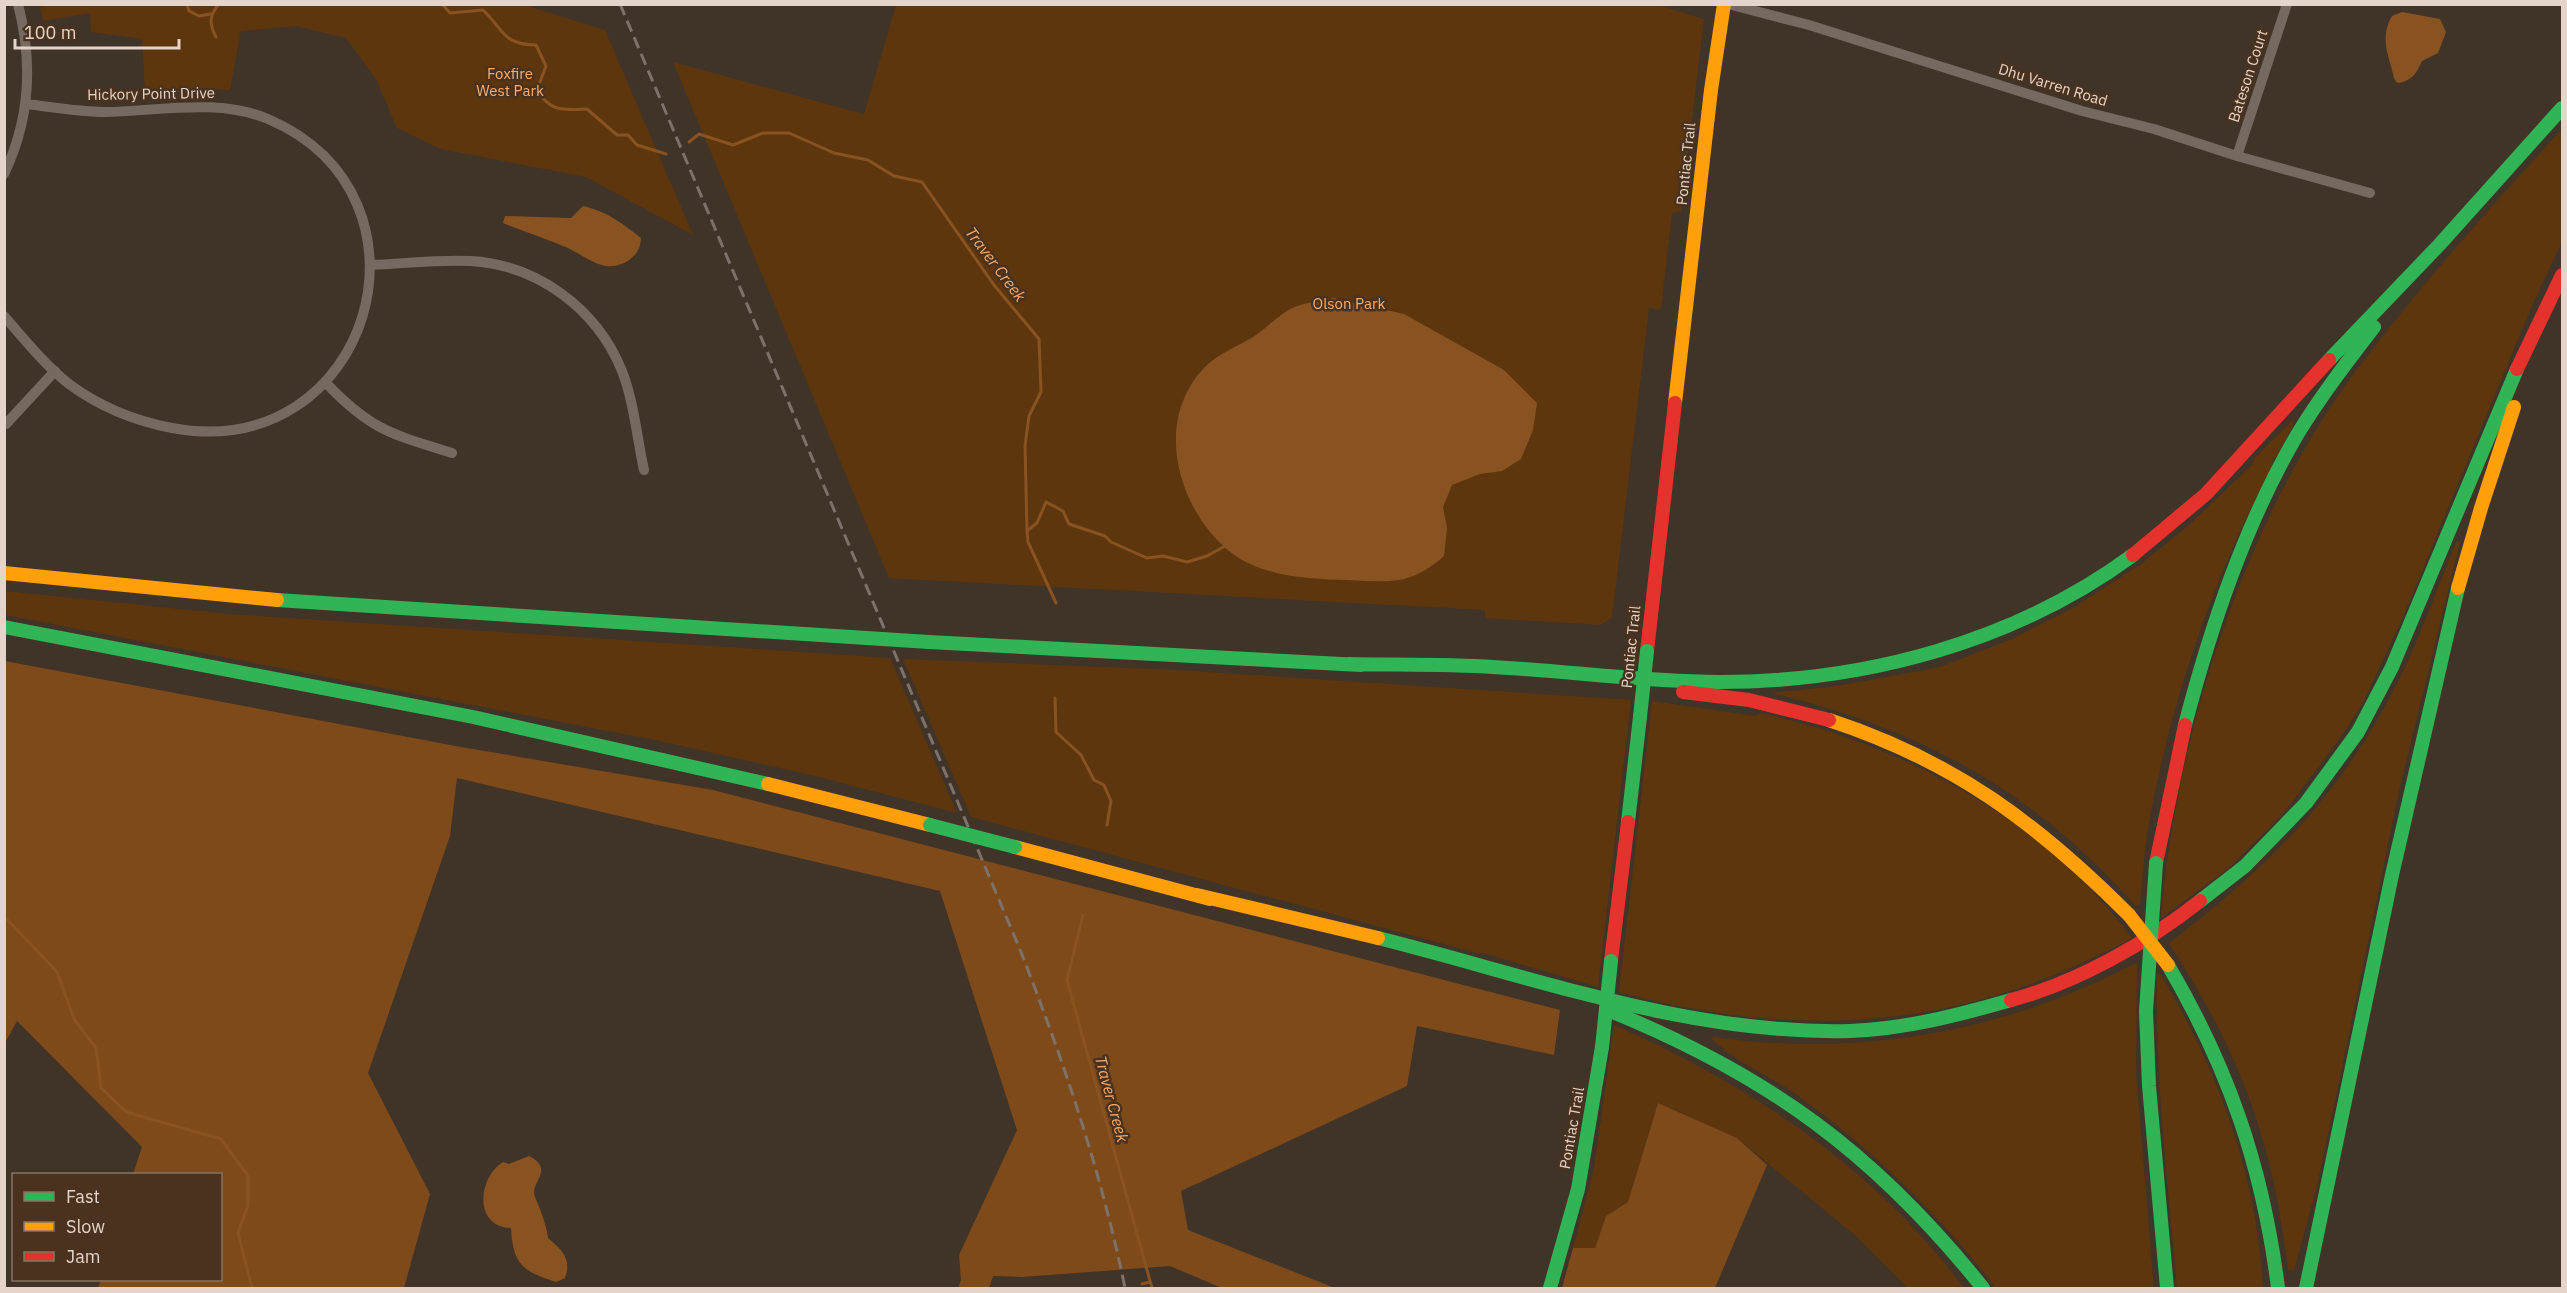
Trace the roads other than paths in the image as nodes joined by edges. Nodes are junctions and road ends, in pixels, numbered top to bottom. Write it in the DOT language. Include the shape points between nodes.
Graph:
graph roads {
  1 [pos="18,4"];
  2 [pos="1726,4"];
  3 [pos="2288,4"];
  4 [pos="26,104"];
  5 [pos="2562,108"];
  6 [pos="2237,156"];
  7 [pos="4,174"];
  8 [pos="2370,193"];
  9 [pos="370,265"];
  10 [pos="2421,265"];
  11 [pos="2562,275"];
  12 [pos="2547,310"];
  13 [pos="4,316"];
  14 [pos="55,371"];
  15 [pos="327,384"];
  16 [pos="6,424"];
  17 [pos="452,453"];
  18 [pos="644,470"];
  19 [pos="4,573"];
  20 [pos="4,627"];
  21 [pos="1348,664"];
  22 [pos="1197,895"];
  23 [pos="1550,1288"];
  24 [pos="1983,1288"];
  25 [pos="2167,1288"];
  26 [pos="2278,1288"];
  27 [pos="2306,1288"];
  1 -- 4 [label="street" via="27,60"];
  2 -- 6 [label="street, Dhu Varren Road" via="1809,25"];
  2 -- 23 [label="main road, Pontiac Trail, bridge" via="1712,81 1602,1047 1578,1189"];
  3 -- 6 [label="street, Bateson Court"];
  4 -- 7 [label="street"];
  4 -- 9 [label="street, Hickory Point Drive" via="104,112 220,108 268,119 306,141 340,176 360,214"];
  5 -- 10 [label="main road"];
  6 -- 8 [label="street, Dhu Varren Road"];
  9 -- 15 [label="street, Hickory Point Drive" via="368,301 360,329"];
  9 -- 18 [label="street" via="486,262 526,274 560,292 595,325 613,353 628,390"];
  10 -- 21 [label="main road" via="2205,495 2160,534 2068,597 1974,641 1858,671 1783,680 1697,680 1509,668"];
  10 -- 25 [label="main road, bridge" via="2323,397 2288,453 2217,616 2182,733 2156,863 2146,1011"];
  11 -- 12 [label="main road"];
  12 -- 22 [label="main road" via="2517,369 2398,654 2360,729 2337,762 2299,811 2225,884 2180,919 2074,979 2008,1004 1885,1030 1763,1029 1633,1005 1337,925"];
  12 -- 27 [label="main road" via="2486,488 2434,679"];
  13 -- 14 [label="street, Hickory Point Drive"];
  14 -- 15 [label="street, Hickory Point Drive" via="83,393 121,414 164,427 202,432 266,422 290,411"];
  14 -- 16 [label="street"];
  15 -- 17 [label="street" via="377,428"];
  19 -- 21 [label="main road, bridge" via="257,599"];
  20 -- 22 [label="main road, bridge" via="473,717 740,777"];
  21 -- 26 [label="main road, bridge" via="1701,693 1798,710 1912,750 2031,822 2129,915 2193,1005 2215,1048 2247,1130 2261,1178"];
  22 -- 24 [label="main road" via="1578,999 1648,1025 1712,1055 1842,1141 1896,1188"];
}
